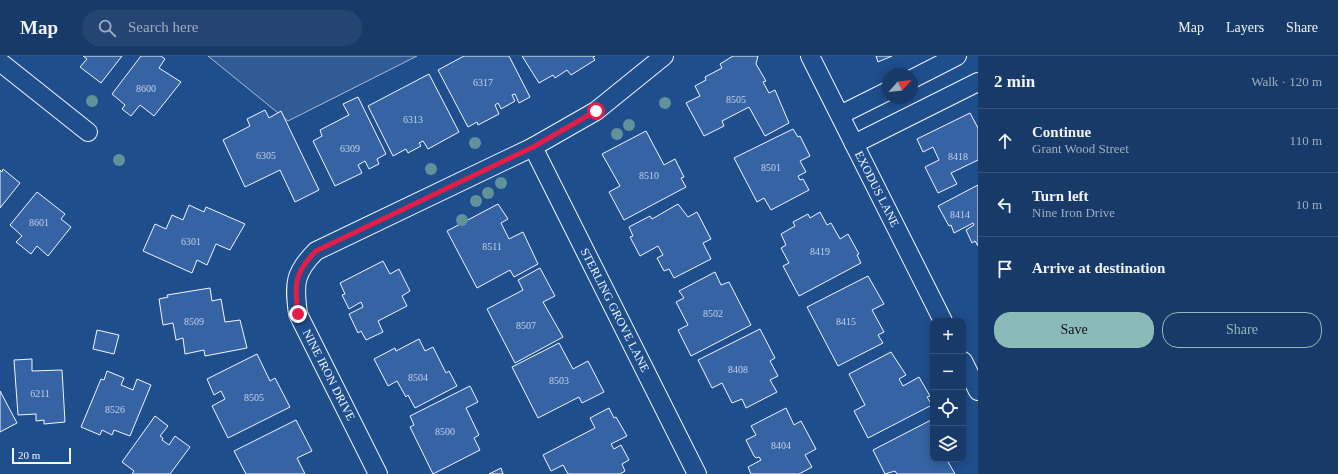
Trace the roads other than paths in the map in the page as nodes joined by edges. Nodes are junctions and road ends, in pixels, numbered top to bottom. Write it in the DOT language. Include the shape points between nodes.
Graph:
graph roads {
  1 [pos="664,56"];
  2 [pos="810,56"];
  3 [pos="957,56"];
  4 [pos="0,62"];
  5 [pos="918,76"];
  6 [pos="978,82"];
  7 [pos="882,94"];
  8 [pos="840,115"];
  9 [pos="88,132"];
  10 [pos="854,144"];
  11 [pos="533,147"];
  12 [pos="941,318"];
  13 [pos="966,367"];
  14 [pos="978,391"];
  15 [pos="378,474"];
  16 [pos="698,474"];
  1 -- 11 [label="street, NINE IRON DRIVE" via="596,111"];
  2 -- 8 [label="street, EXODUS LANE"];
  3 -- 5 [label="street"];
  4 -- 9 [label="street"];
  6 -- 10 [label="street"];
  7 -- 8 [label="street"];
  8 -- 10 [label="street, EXODUS LANE"];
  10 -- 12 [label="street, EXODUS LANE"];
  11 -- 15 [label="street, NINE IRON DRIVE" via="316,251 303,264 295,286 298,314"];
  11 -- 16 [label="street, STERLING GROVE LANE"];
  13 -- 14 [label="street"];
}
